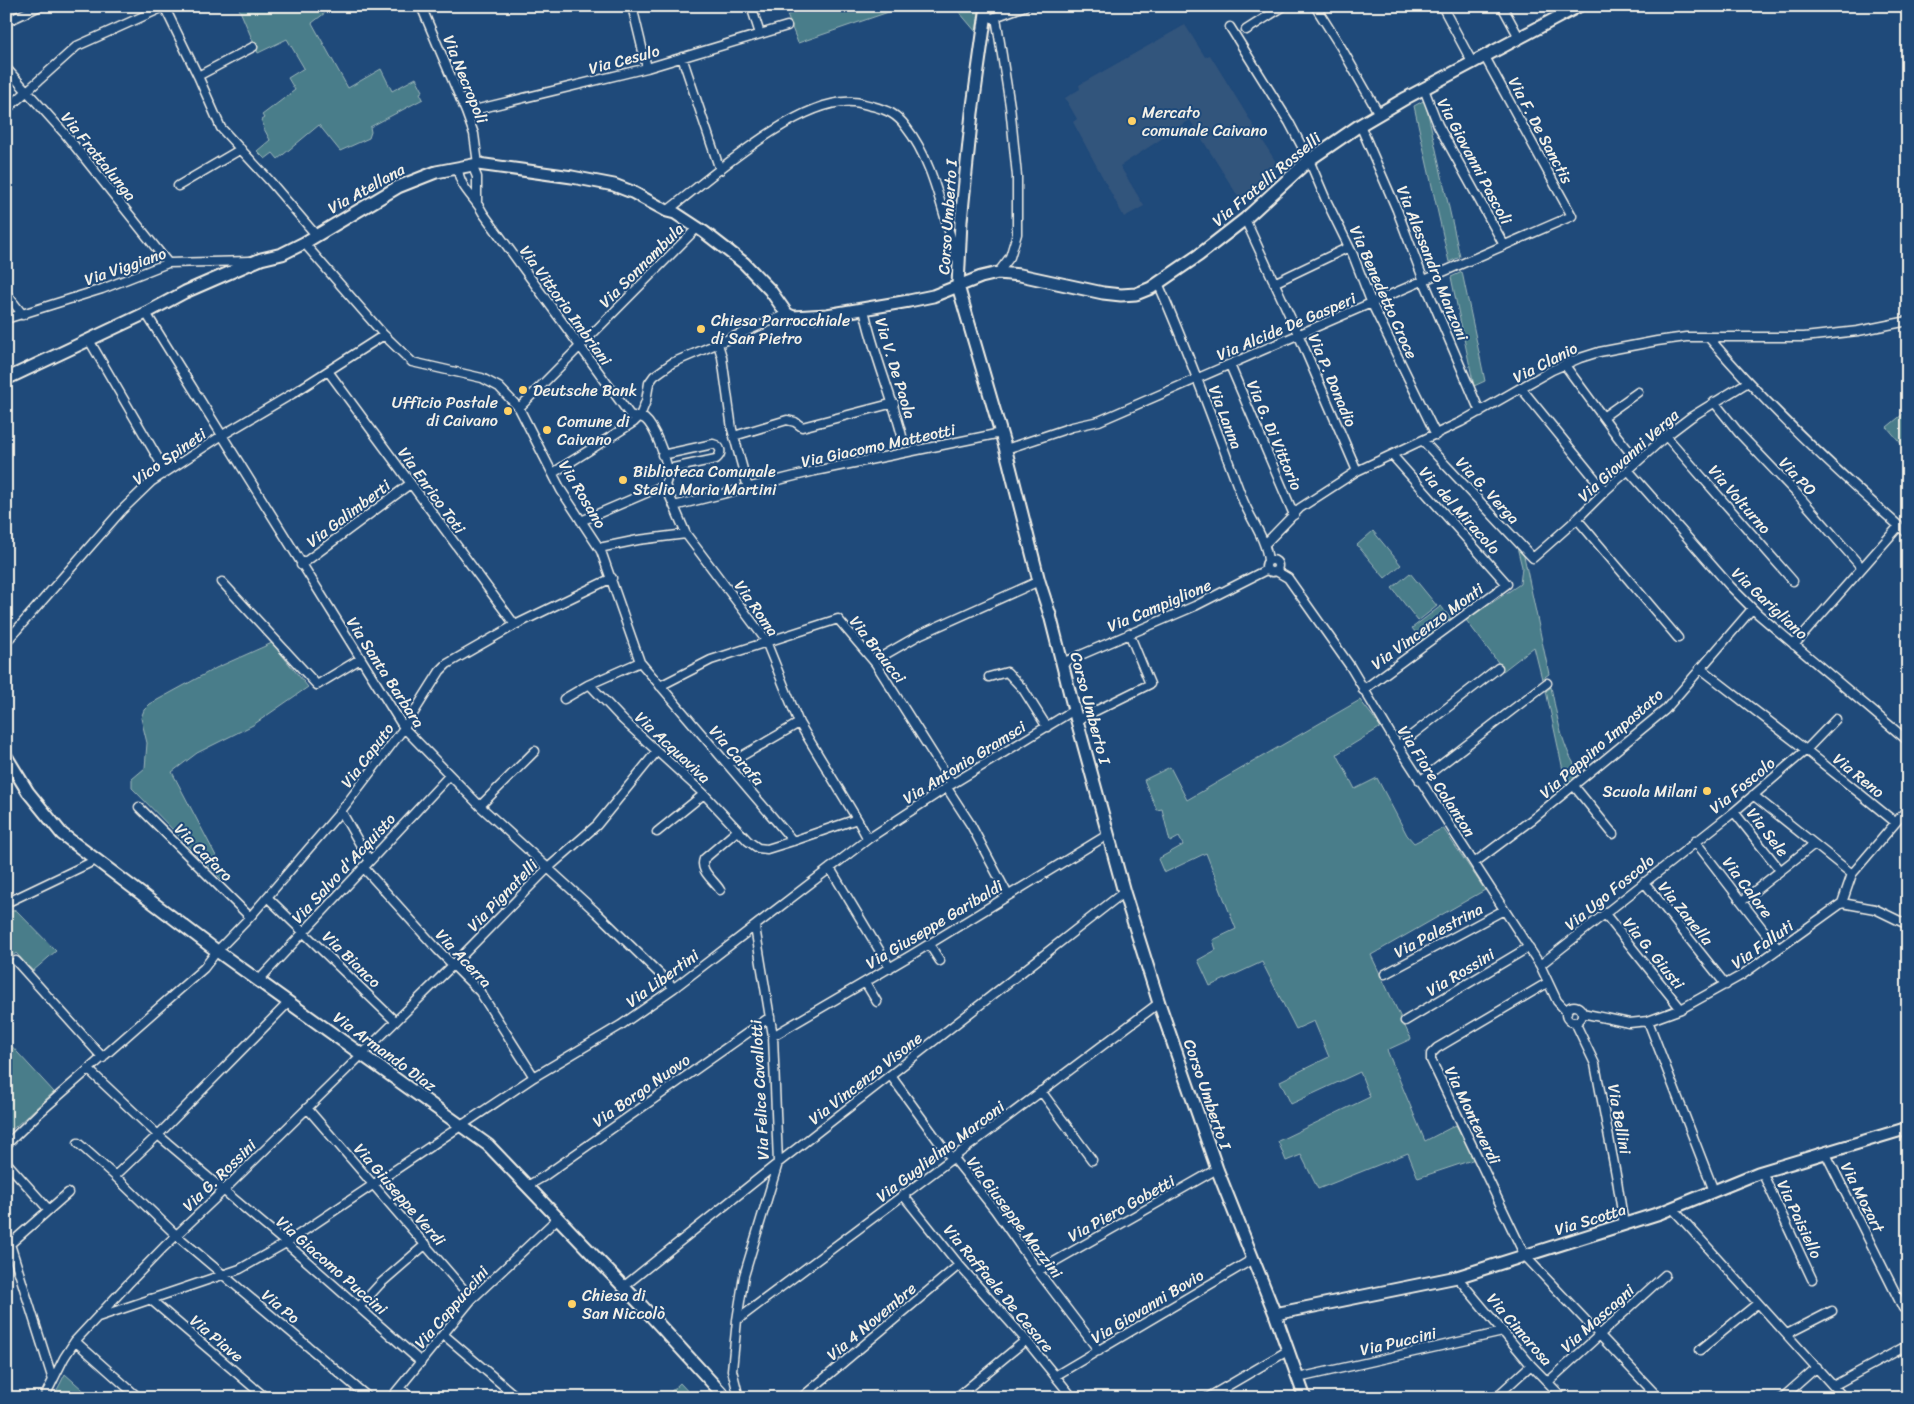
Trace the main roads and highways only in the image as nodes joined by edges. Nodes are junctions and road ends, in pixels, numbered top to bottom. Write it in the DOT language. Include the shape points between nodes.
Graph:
graph roads {
  1 [pos="987,6"];
  2 [pos="1579,6"];
  3 [pos="1559,11"];
  4 [pos="958,286"];
  5 [pos="788,314"];
  6 [pos="6,379"];
  7 [pos="6,756"];
  8 [pos="1906,1132"];
  9 [pos="1275,1314"];
  10 [pos="726,1398"];
  11 [pos="1305,1398"];
  1 -- 4 [label="main road, Corso Umberto I" via="990,19 972,113"];
  2 -- 3 [label="main road, Via Fratelli Rosselli"];
  3 -- 4 [label="main road, Via Fratelli Rosselli" via="1520,39 1379,114 1309,160 1245,219 1199,255 1136,294 1121,295 998,273"];
  4 -- 5 [label="main road, Via Fratelli Rosselli" via="933,296 864,309 793,317"];
  4 -- 9 [label="main road, Corso Umberto I" via="1006,449 1124,892 1217,1170"];
  5 -- 6 [label="main road, Via Atellana" via="744,263 675,213 632,192 614,185 475,165 422,176 398,186 282,254 257,261 185,292"];
  7 -- 10 [label="main road, Via Armando Diaz" via="28,792 62,834 217,951 488,1145"];
  8 -- 9 [label="main road, Via Scotta" via="1762,1172 1624,1225 1457,1277"];
  9 -- 11 [label="main road, Corso Umberto I"];
}
